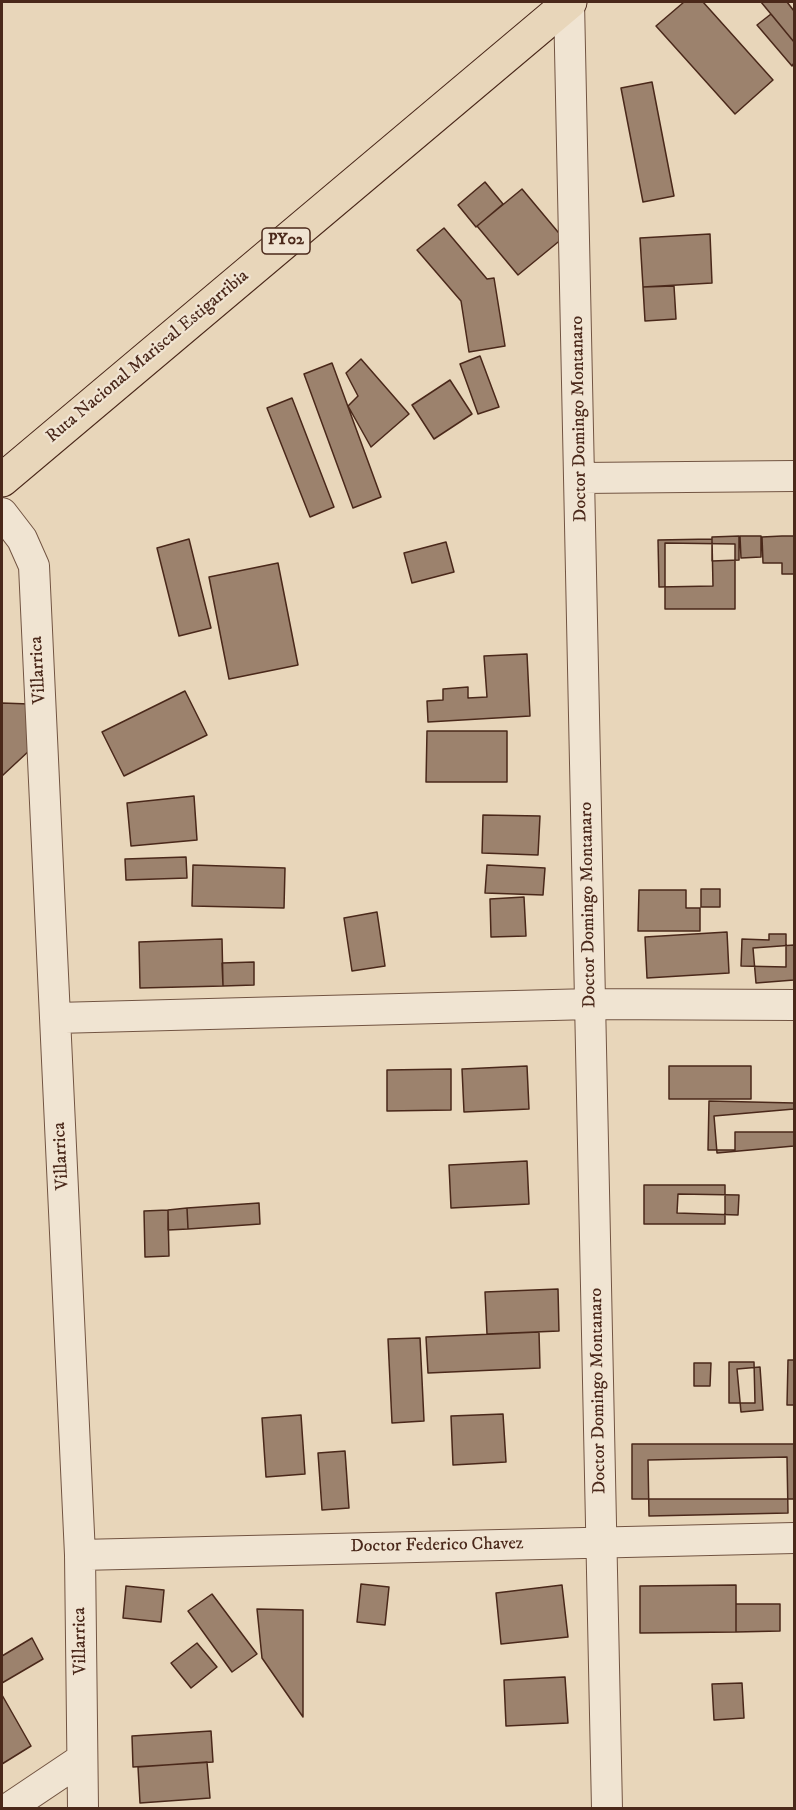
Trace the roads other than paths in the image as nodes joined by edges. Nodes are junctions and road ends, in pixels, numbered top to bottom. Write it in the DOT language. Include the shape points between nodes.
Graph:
graph roads {
  1 [pos="570,2"];
  2 [pos="795,476"];
  3 [pos="581,478"];
  4 [pos="2,480"];
  5 [pos="2,513"];
  6 [pos="591,1004"];
  7 [pos="795,1005"];
  8 [pos="56,1018"];
  9 [pos="795,1538"];
  10 [pos="602,1542"];
  11 [pos="80,1555"];
  12 [pos="82,1759"];
  13 [pos="9,1809"];
  14 [pos="83,1809"];
  15 [pos="607,1809"];
  1 -- 3 [label="street, Doctor Domingo Montanaro"];
  1 -- 4 [label="main road, Ruta Nacional Mariscal Estigarribia / PY02"];
  2 -- 3 [label="street"];
  3 -- 6 [label="street, Doctor Domingo Montanaro"];
  5 -- 8 [label="street, Villarrica" via="22,539 34,566"];
  6 -- 7 [label="street"];
  6 -- 8 [label="street"];
  6 -- 10 [label="street, Doctor Domingo Montanaro"];
  8 -- 11 [label="street, Villarrica"];
  9 -- 10 [label="street, Doctor Federico Chavez"];
  10 -- 11 [label="street, Doctor Federico Chavez"];
  10 -- 15 [label="street, Doctor Domingo Montanaro"];
  11 -- 12 [label="street, Villarrica"];
  12 -- 13 [label="street"];
  12 -- 14 [label="street, Villarrica"];
}
